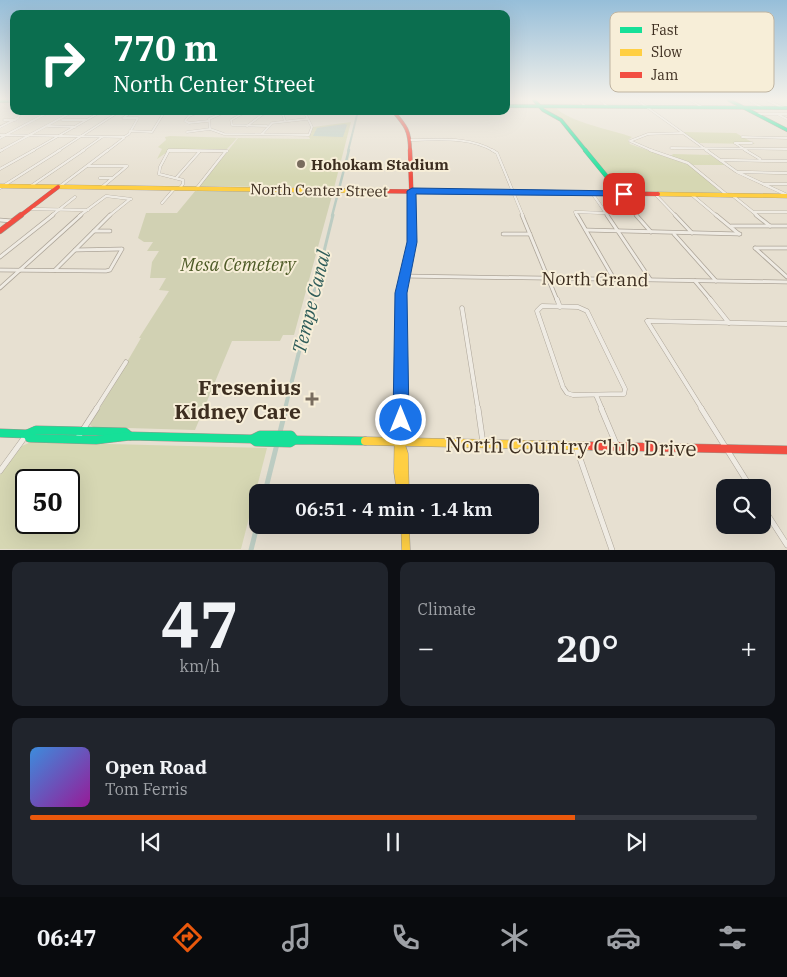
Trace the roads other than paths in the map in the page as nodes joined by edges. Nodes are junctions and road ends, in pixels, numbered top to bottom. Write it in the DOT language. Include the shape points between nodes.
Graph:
graph roads {
  1 [pos="24,126"];
  2 [pos="48,126"];
  3 [pos="75,126"];
  4 [pos="97,126"];
  5 [pos="133,126"];
  6 [pos="156,126"];
  7 [pos="209,126"];
  8 [pos="233,126"];
  9 [pos="247,126"];
  10 [pos="267,126"];
  11 [pos="311,126"];
  12 [pos="404,126"];
  13 [pos="565,126"];
  14 [pos="672,126"];
  15 [pos="289,128"];
  16 [pos="210,129"];
  17 [pos="130,131"];
  18 [pos="187,132"];
  19 [pos="682,133"];
  20 [pos="262,134"];
  21 [pos="285,134"];
  22 [pos="4,136"];
  23 [pos="28,136"];
  24 [pos="55,136"];
  25 [pos="81,136"];
  26 [pos="102,136"];
  27 [pos="0,137"];
  28 [pos="124,137"];
  29 [pos="787,138"];
  30 [pos="410,140"];
  31 [pos="671,148"];
  32 [pos="704,148"];
  33 [pos="744,149"];
  34 [pos="787,150"];
  35 [pos="201,151"];
  36 [pos="0,152"];
  37 [pos="720,160"];
  38 [pos="761,160"];
  39 [pos="786,161"];
  40 [pos="87,166"];
  41 [pos="0,169"];
  42 [pos="737,172"];
  43 [pos="787,173"];
  44 [pos="100,178"];
  45 [pos="113,178"];
  46 [pos="175,178"];
  47 [pos="760,184"];
  48 [pos="787,184"];
  49 [pos="1,187"];
  50 [pos="30,187"];
  51 [pos="58,187"];
  52 [pos="102,187"];
  53 [pos="177,188"];
  54 [pos="196,189"];
  55 [pos="412,191"];
  56 [pos="513,192"];
  57 [pos="592,193"];
  58 [pos="621,194"];
  59 [pos="655,194"];
  60 [pos="692,194"];
  61 [pos="730,195"];
  62 [pos="787,196"];
  63 [pos="75,197"];
  64 [pos="162,203"];
  65 [pos="29,209"];
  66 [pos="58,209"];
  67 [pos="88,210"];
  68 [pos="606,212"];
  69 [pos="634,212"];
  70 [pos="753,212"];
  71 [pos="787,212"];
  72 [pos="112,214"];
  73 [pos="118,214"];
  74 [pos="0,220"];
  75 [pos="13,221"];
  76 [pos="731,226"];
  77 [pos="770,226"];
  78 [pos="787,226"];
  79 [pos="0,230"];
  80 [pos="586,230"];
  81 [pos="617,230"];
  82 [pos="93,231"];
  83 [pos="110,231"];
  84 [pos="651,232"];
  85 [pos="674,233"];
  86 [pos="692,233"];
  87 [pos="503,234"];
  88 [pos="530,234"];
  89 [pos="787,248"];
  90 [pos="74,250"];
  91 [pos="0,257"];
  92 [pos="0,270"];
  93 [pos="21,270"];
  94 [pos="54,271"];
  95 [pos="404,276"];
  96 [pos="787,277"];
  97 [pos="548,278"];
  98 [pos="614,280"];
  99 [pos="650,280"];
  100 [pos="694,281"];
  101 [pos="716,281"];
  102 [pos="787,282"];
  103 [pos="0,288"];
  104 [pos="560,306"];
  105 [pos="462,308"];
  106 [pos="729,323"];
  107 [pos="787,324"];
  108 [pos="126,362"];
  109 [pos="596,395"];
  110 [pos="82,431"];
  111 [pos="0,433"];
  112 [pos="27,434"];
  113 [pos="130,436"];
  114 [pos="77,439"];
  115 [pos="252,439"];
  116 [pos="295,440"];
  117 [pos="400,442"];
  118 [pos="483,444"];
  119 [pos="575,446"];
  120 [pos="617,447"];
  121 [pos="726,449"];
  122 [pos="787,450"];
  123 [pos="0,471"];
  124 [pos="744,479"];
  125 [pos="400,484"];
  126 [pos="405,484"];
  127 [pos="771,520"];
  128 [pos="405,534"];
  129 [pos="787,545"];
  130 [pos="406,550"];
  131 [pos="612,550"];
  1 -- 22 [label="street"];
  2 -- 3 [label="street"];
  2 -- 23 [label="street"];
  3 -- 24 [label="street"];
  4 -- 25 [label="street"];
  5 -- 17 [label="street"];
  6 -- 17 [label="street" via="152,132"];
  7 -- 16 [label="street"];
  8 -- 9 [label="street"];
  9 -- 10 [label="street"];
  10 -- 20 [label="street"];
  11 -- 21 [label="street" via="309,134"];
  12 -- 30 [label="main road"];
  13 -- 58 [label="main road"];
  14 -- 19 [label="street"];
  15 -- 21 [label="street"];
  16 -- 18 [label="street"];
  16 -- 20 [label="street" via="219,133"];
  17 -- 28 [label="street"];
  19 -- 32 [label="street"];
  19 -- 61 [label="street" via="650,133 630,141 688,163"];
  20 -- 21 [label="street"];
  22 -- 23 [label="street"];
  22 -- 27 [label="street"];
  23 -- 24 [label="street"];
  23 -- 36 [label="street"];
  24 -- 25 [label="street"];
  24 -- 41 [label="street"];
  25 -- 26 [label="street"];
  25 -- 49 [label="street"];
  26 -- 28 [label="street"];
  26 -- 50 [label="street"];
  28 -- 40 [label="street"];
  29 -- 33 [label="street" via="742,137 752,143 735,143"];
  30 -- 55 [label="main road"];
  30 -- 56 [label="street" via="474,143 497,153"];
  31 -- 32 [label="street"];
  32 -- 33 [label="street"];
  32 -- 37 [label="street"];
  33 -- 34 [label="street"];
  33 -- 38 [label="street"];
  35 -- 46 [label="street"];
  35 -- 46 [label="street" via="169,150 166,153 159,173"];
  35 -- 54 [label="street" via="227,151"];
  37 -- 38 [label="street"];
  37 -- 42 [label="street"];
  38 -- 39 [label="street"];
  40 -- 45 [label="street" via="127,166"];
  40 -- 51 [label="street"];
  42 -- 43 [label="street"];
  42 -- 47 [label="street"];
  44 -- 45 [label="street"];
  45 -- 52 [label="street"];
  46 -- 53 [label="street" via="184,182"];
  47 -- 48 [label="street"];
  47 -- 62 [label="street"];
  49 -- 50 [label="main road, North Center Street"];
  50 -- 51 [label="main road, North Center Street"];
  51 -- 52 [label="main road, North Center Street"];
  51 -- 65 [label="main road"];
  52 -- 53 [label="main road, North Center Street"];
  53 -- 54 [label="main road, North Center Street"];
  53 -- 64 [label="street"];
  54 -- 55 [label="main road, North Center Street"];
  55 -- 56 [label="main road, North Center Street"];
  55 -- 95 [label="main road" via="412,242"];
  56 -- 57 [label="main road, North Center Street"];
  56 -- 88 [label="street"];
  57 -- 58 [label="main road, North Center Street"];
  57 -- 68 [label="street"];
  58 -- 59 [label="main road, North Center Street"];
  59 -- 60 [label="main road, North Center Street"];
  59 -- 86 [label="street"];
  60 -- 61 [label="main road, North Center Street"];
  60 -- 76 [label="street"];
  61 -- 62 [label="main road, North Center Street"];
  61 -- 70 [label="street"];
  63 -- 66 [label="street"];
  65 -- 66 [label="street"];
  65 -- 75 [label="main road"];
  66 -- 67 [label="street"];
  66 -- 91 [label="street"];
  67 -- 72 [label="street" via="106,196 131,198"];
  67 -- 93 [label="street"];
  68 -- 80 [label="street" via="575,212"];
  68 -- 81 [label="street"];
  69 -- 84 [label="street"];
  70 -- 71 [label="street"];
  70 -- 77 [label="street"];
  72 -- 73 [label="street"];
  72 -- 82 [label="street"];
  74 -- 75 [label="street"];
  75 -- 79 [label="main road"];
  76 -- 77 [label="street"];
  76 -- 86 [label="street" via="740,234"];
  77 -- 78 [label="street"];
  80 -- 81 [label="street"];
  80 -- 98 [label="street"];
  81 -- 84 [label="street"];
  81 -- 99 [label="street"];
  82 -- 83 [label="street"];
  82 -- 90 [label="street"];
  84 -- 85 [label="street"];
  85 -- 86 [label="street"];
  85 -- 101 [label="street"];
  87 -- 88 [label="street"];
  88 -- 97 [label="street"];
  89 -- 96 [label="street" via="755,248"];
  90 -- 94 [label="street"];
  90 -- 94 [label="street" via="122,249 108,271"];
  92 -- 93 [label="street"];
  93 -- 94 [label="street"];
  93 -- 103 [label="street"];
  95 -- 97 [label="street, North Grand"];
  95 -- 117 [label="main road" via="400,330"];
  97 -- 98 [label="street, North Grand"];
  97 -- 104 [label="street"];
  98 -- 99 [label="street, North Grand"];
  99 -- 100 [label="street, North Grand"];
  100 -- 101 [label="street, North Grand"];
  100 -- 106 [label="street"];
  101 -- 102 [label="street, North Grand"];
  104 -- 109 [label="street" via="542,306 536,311 563,387 573,395"];
  104 -- 109 [label="street" via="587,311 625,389 619,396"];
  105 -- 118 [label="street"];
  106 -- 107 [label="street"];
  106 -- 121 [label="street" via="647,321"];
  108 -- 110 [label="street"];
  109 -- 120 [label="street"];
  110 -- 112 [label="main road, North Country Club Drive" via="36,430"];
  110 -- 113 [label="main road, North Country Club Drive" via="125,432"];
  110 -- 114 [label="street"];
  111 -- 112 [label="main road, North Country Club Drive"];
  112 -- 114 [label="main road, North Country Club Drive" via="30,438"];
  112 -- 123 [label="street"];
  113 -- 114 [label="main road, North Country Club Drive" via="121,440"];
  113 -- 115 [label="main road, North Country Club Drive"];
  115 -- 116 [label="main road, North Country Club Drive" via="271,443"];
  115 -- 116 [label="main road, North Country Club Drive" via="260,435 291,435"];
  116 -- 117 [label="main road, North Country Club Drive"];
  117 -- 118 [label="main road, North Country Club Drive"];
  117 -- 125 [label="main road"];
  117 -- 126 [label="main road" via="404,454"];
  118 -- 119 [label="main road, North Country Club Drive"];
  119 -- 120 [label="main road, North Country Club Drive"];
  119 -- 131 [label="street"];
  120 -- 121 [label="main road, North Country Club Drive"];
  121 -- 122 [label="main road, North Country Club Drive"];
  121 -- 124 [label="street"];
  127 -- 129 [label="street"];
  128 -- 130 [label="main road"];
}
